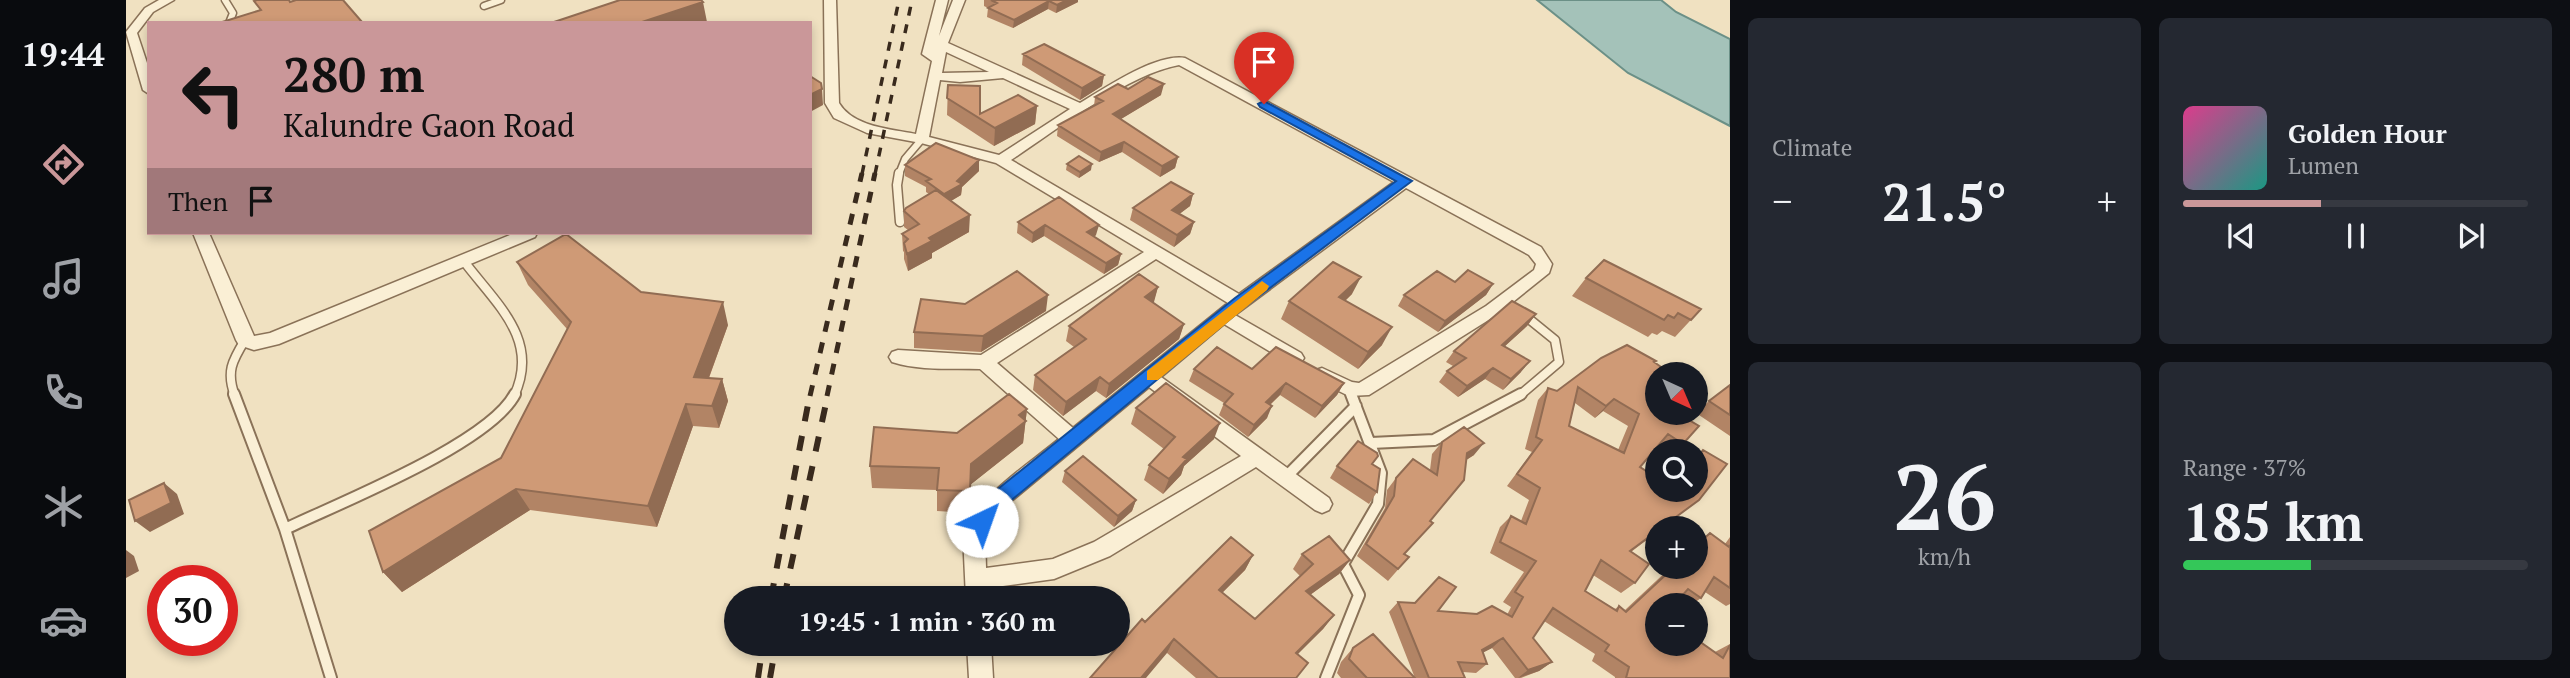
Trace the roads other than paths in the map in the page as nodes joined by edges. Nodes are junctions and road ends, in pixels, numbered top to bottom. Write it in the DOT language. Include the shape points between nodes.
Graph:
graph roads {
  1 [pos="168,0"];
  2 [pos="225,0"];
  3 [pos="501,0"];
  4 [pos="830,0"];
  5 [pos="942,0"];
  6 [pos="959,0"];
  7 [pos="484,6"];
  8 [pos="230,21"];
  9 [pos="941,45"];
  10 [pos="938,61"];
  11 [pos="1004,74"];
  12 [pos="935,76"];
  13 [pos="147,82"];
  14 [pos="1081,109"];
  15 [pos="922,139"];
  16 [pos="1001,160"];
  17 [pos="1405,181"];
  18 [pos="900,222"];
  19 [pos="202,235"];
  20 [pos="524,235"];
  21 [pos="1156,252"];
  22 [pos="463,260"];
  23 [pos="1506,300"];
  24 [pos="1240,302"];
  25 [pos="1225,317"];
  26 [pos="245,340"];
  27 [pos="898,356"];
  28 [pos="984,362"];
  29 [pos="1149,378"];
  30 [pos="1349,389"];
  31 [pos="1356,406"];
  32 [pos="1073,440"];
  33 [pos="1371,443"];
  34 [pos="1256,457"];
  35 [pos="1285,478"];
  36 [pos="1322,504"];
  37 [pos="285,529"];
  38 [pos="977,586"];
  39 [pos="989,586"];
  40 [pos="980,656"];
  41 [pos="331,678"];
  42 [pos="981,678"];
  43 [pos="1326,678"];
  1 -- 13 [label="street" via="149,10 131,33"];
  2 -- 8 [label="lane" via="233,13"];
  3 -- 7 [label="lane"];
  4 -- 15 [label="street" via="832,103 839,116 873,130"];
  5 -- 10 [label="street" via="928,54"];
  6 -- 9 [label="street"];
  9 -- 10 [label="street"];
  9 -- 11 [label="street"];
  10 -- 12 [label="street"];
  11 -- 12 [label="street"];
  11 -- 14 [label="street"];
  12 -- 15 [label="street"];
  14 -- 16 [label="street"];
  14 -- 17 [label="street" via="1163,64 1181,61"];
  15 -- 16 [label="street"];
  15 -- 18 [label="lane" via="899,165"];
  16 -- 21 [label="street"];
  17 -- 23 [label="street" via="1541,258 1541,273"];
  17 -- 24 [label="street"];
  19 -- 26 [label="street"];
  20 -- 22 [label="street"];
  21 -- 24 [label="street"];
  21 -- 28 [label="street"];
  22 -- 26 [label="street" via="272,339"];
  22 -- 37 [label="lane" via="518,337 524,353 525,372 512,398 488,425 460,445"];
  23 -- 30 [label="street" via="1363,390"];
  23 -- 33 [label="lane" via="1555,340 1559,362 1520,396 1434,440"];
  24 -- 25 [label="street"];
  25 -- 29 [label="street"];
  25 -- 30 [label="street"];
  26 -- 37 [label="lane" via="230,364 229,380"];
  27 -- 28 [label="street"];
  28 -- 32 [label="street"];
  29 -- 32 [label="street"];
  29 -- 34 [label="street"];
  30 -- 31 [label="lane"];
  31 -- 33 [label="lane"];
  31 -- 35 [label="lane"];
  32 -- 38 [label="street" via="990,507 974,534"];
  33 -- 43 [label="lane" via="1381,472 1378,504 1343,564 1360,594"];
  34 -- 35 [label="street"];
  34 -- 39 [label="street" via="1102,548 1054,569"];
  35 -- 36 [label="street"];
  37 -- 41 [label="lane"];
  40 -- 42 [label="street"];
}
